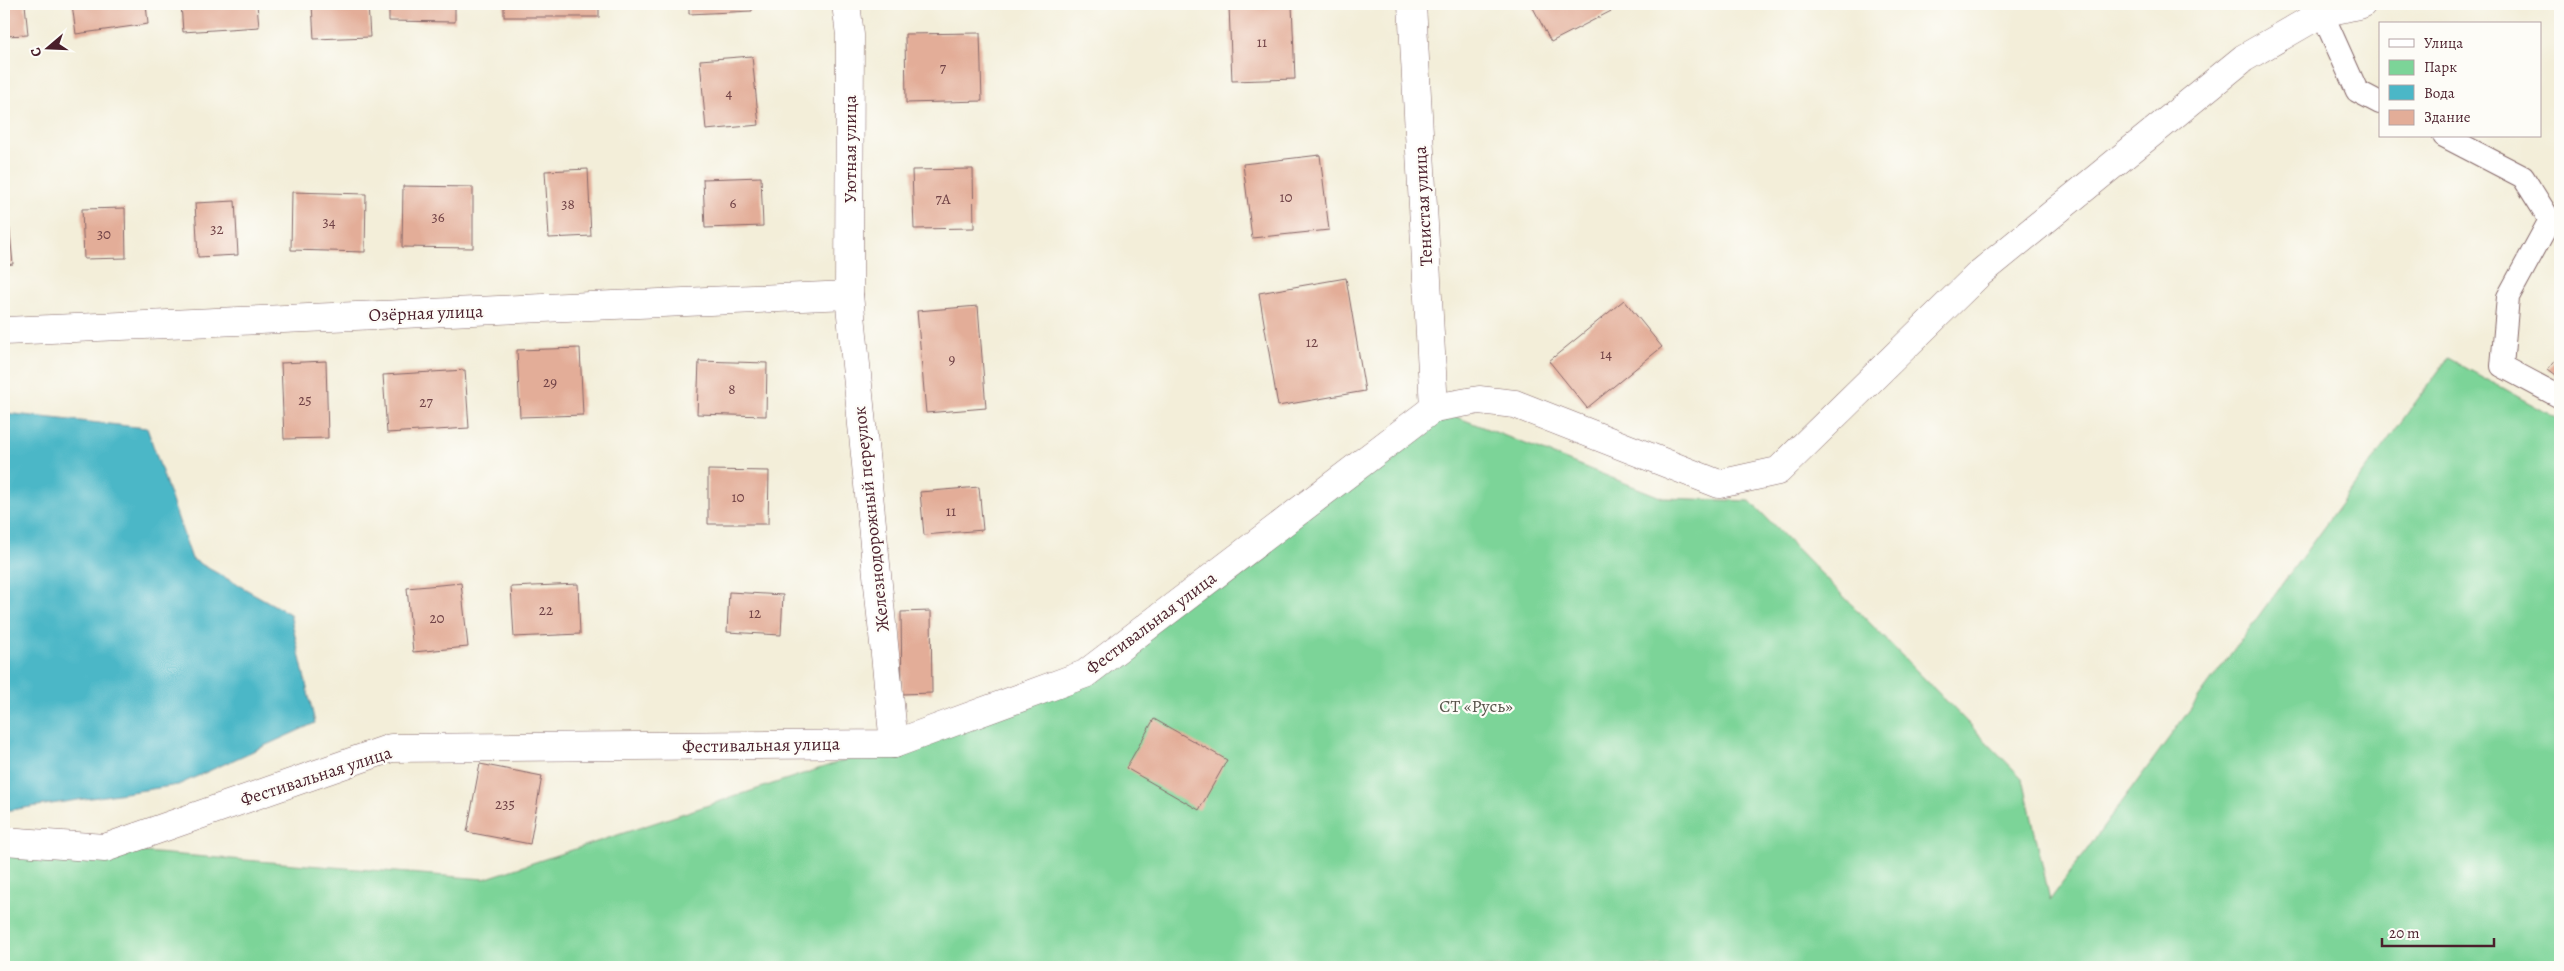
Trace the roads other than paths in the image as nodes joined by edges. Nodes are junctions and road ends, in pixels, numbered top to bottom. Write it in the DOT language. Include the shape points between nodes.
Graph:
graph roads {
  1 [pos="846,4"];
  2 [pos="1412,4"];
  3 [pos="2362,4"];
  4 [pos="2317,8"];
  5 [pos="2379,102"];
  6 [pos="2448,138"];
  7 [pos="849,295"];
  8 [pos="4,331"];
  9 [pos="2560,397"];
  10 [pos="1434,408"];
  11 [pos="894,744"];
  12 [pos="4,841"];
  1 -- 7 [label="street, Уютная улица" via="850,35"];
  2 -- 10 [label="street, Тенистая улица"];
  3 -- 4 [label="street"];
  4 -- 5 [label="lane" via="2357,91"];
  4 -- 10 [label="street" via="2244,58 1979,274 1778,471 1719,484 1515,404 1479,400"];
  6 -- 9 [label="lane" via="2522,178 2550,220 2508,297 2502,366"];
  7 -- 8 [label="street, Озёрная улица"];
  7 -- 11 [label="street, Железнодорожный переулок"];
  10 -- 11 [label="street, Фестивальная улица" via="1085,674"];
  11 -- 12 [label="street, Фестивальная улица" via="391,748 105,848"];
}
